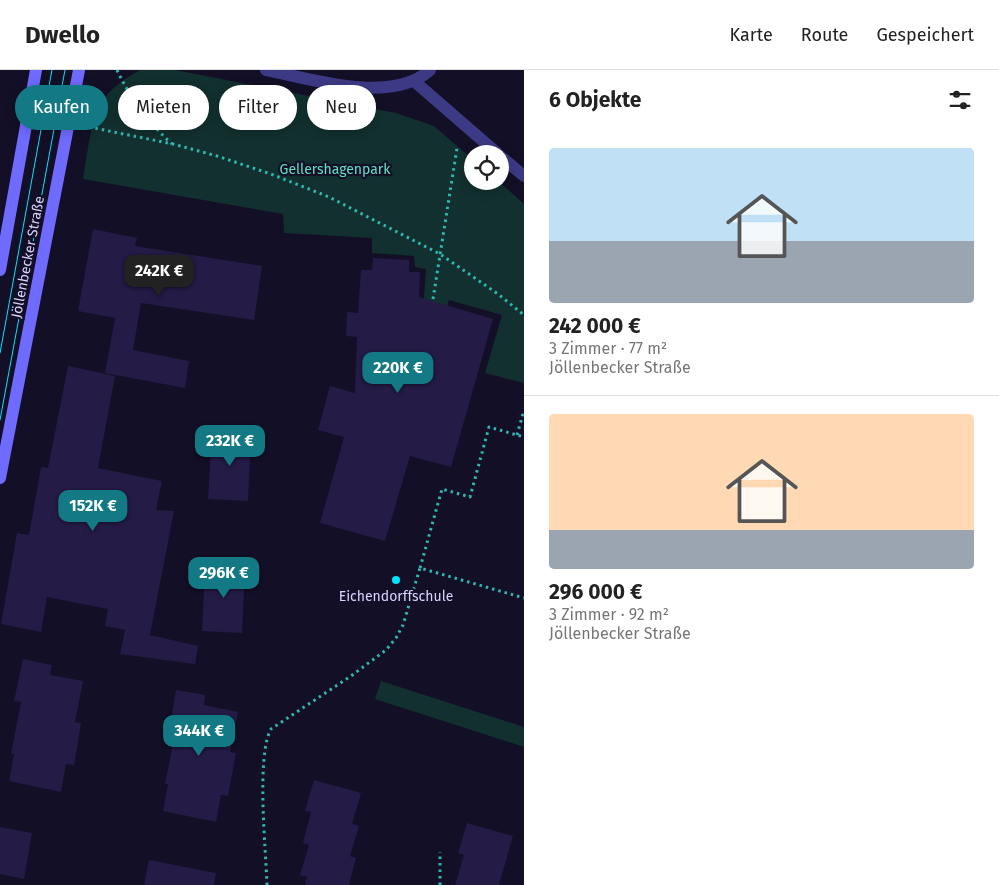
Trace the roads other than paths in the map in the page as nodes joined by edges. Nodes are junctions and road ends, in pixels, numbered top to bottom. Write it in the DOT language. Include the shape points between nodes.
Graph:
graph roads {
  1 [pos="36,70"];
  2 [pos="80,70"];
  3 [pos="266,70"];
  4 [pos="430,70"];
  5 [pos="414,81"];
  6 [pos="487,145"];
  7 [pos="509,163"];
  8 [pos="524,176"];
  9 [pos="0,270"];
  10 [pos="0,478"];
  1 -- 9 [label="main road, Jöllenbecker Straße"];
  2 -- 10 [label="main road, Jöllenbecker Straße"];
  3 -- 5 [label="street" via="360,87 384,87"];
  4 -- 5 [label="street"];
  5 -- 6 [label="street"];
  7 -- 8 [label="street"];
}
